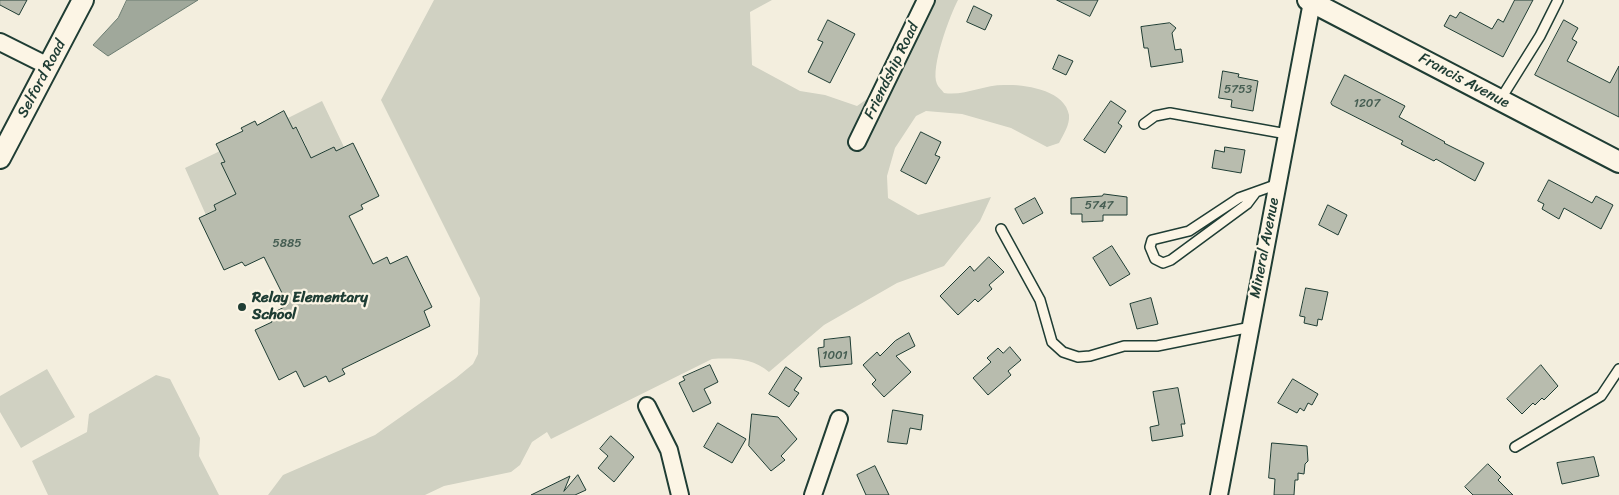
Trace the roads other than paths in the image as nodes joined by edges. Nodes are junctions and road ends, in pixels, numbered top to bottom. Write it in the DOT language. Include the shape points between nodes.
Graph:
graph roads {
  1 [pos="83,0"];
  2 [pos="926,0"];
  3 [pos="1558,0"];
  4 [pos="1310,1"];
  5 [pos="0,42"];
  6 [pos="48,66"];
  7 [pos="1500,100"];
  8 [pos="1144,124"];
  9 [pos="1287,134"];
  10 [pos="857,142"];
  11 [pos="0,158"];
  12 [pos="1619,162"];
  13 [pos="1278,184"];
  14 [pos="1256,192"];
  15 [pos="1002,229"];
  16 [pos="1251,327"];
  17 [pos="1619,369"];
  18 [pos="647,406"];
  19 [pos="838,418"];
  20 [pos="1515,447"];
  21 [pos="680,495"];
  22 [pos="813,495"];
  23 [pos="1219,495"];
  1 -- 6 [label="street, Selford Road"];
  2 -- 10 [label="street, Friendship Road"];
  3 -- 7 [label="lane"];
  4 -- 7 [label="street, Francis Avenue"];
  4 -- 9 [label="street, Mineral Avenue"];
  5 -- 6 [label="street"];
  6 -- 11 [label="street, Selford Road"];
  7 -- 12 [label="street, Francis Avenue"];
  8 -- 9 [label="lane" via="1155,116 1170,114"];
  9 -- 13 [label="street, Mineral Avenue"];
  13 -- 14 [label="lane"];
  13 -- 16 [label="street, Mineral Avenue"];
  14 -- 14 [label="lane" via="1221,208 1189,231 1152,240 1150,247 1155,259 1164,263 1171,260 1247,204"];
  15 -- 16 [label="lane" via="1040,300 1052,342 1063,352 1078,357 1090,356 1124,346 1157,346"];
  16 -- 23 [label="street, Mineral Avenue"];
  17 -- 20 [label="lane" via="1601,396"];
  18 -- 21 [label="street" via="669,450"];
  19 -- 22 [label="street"];
}
